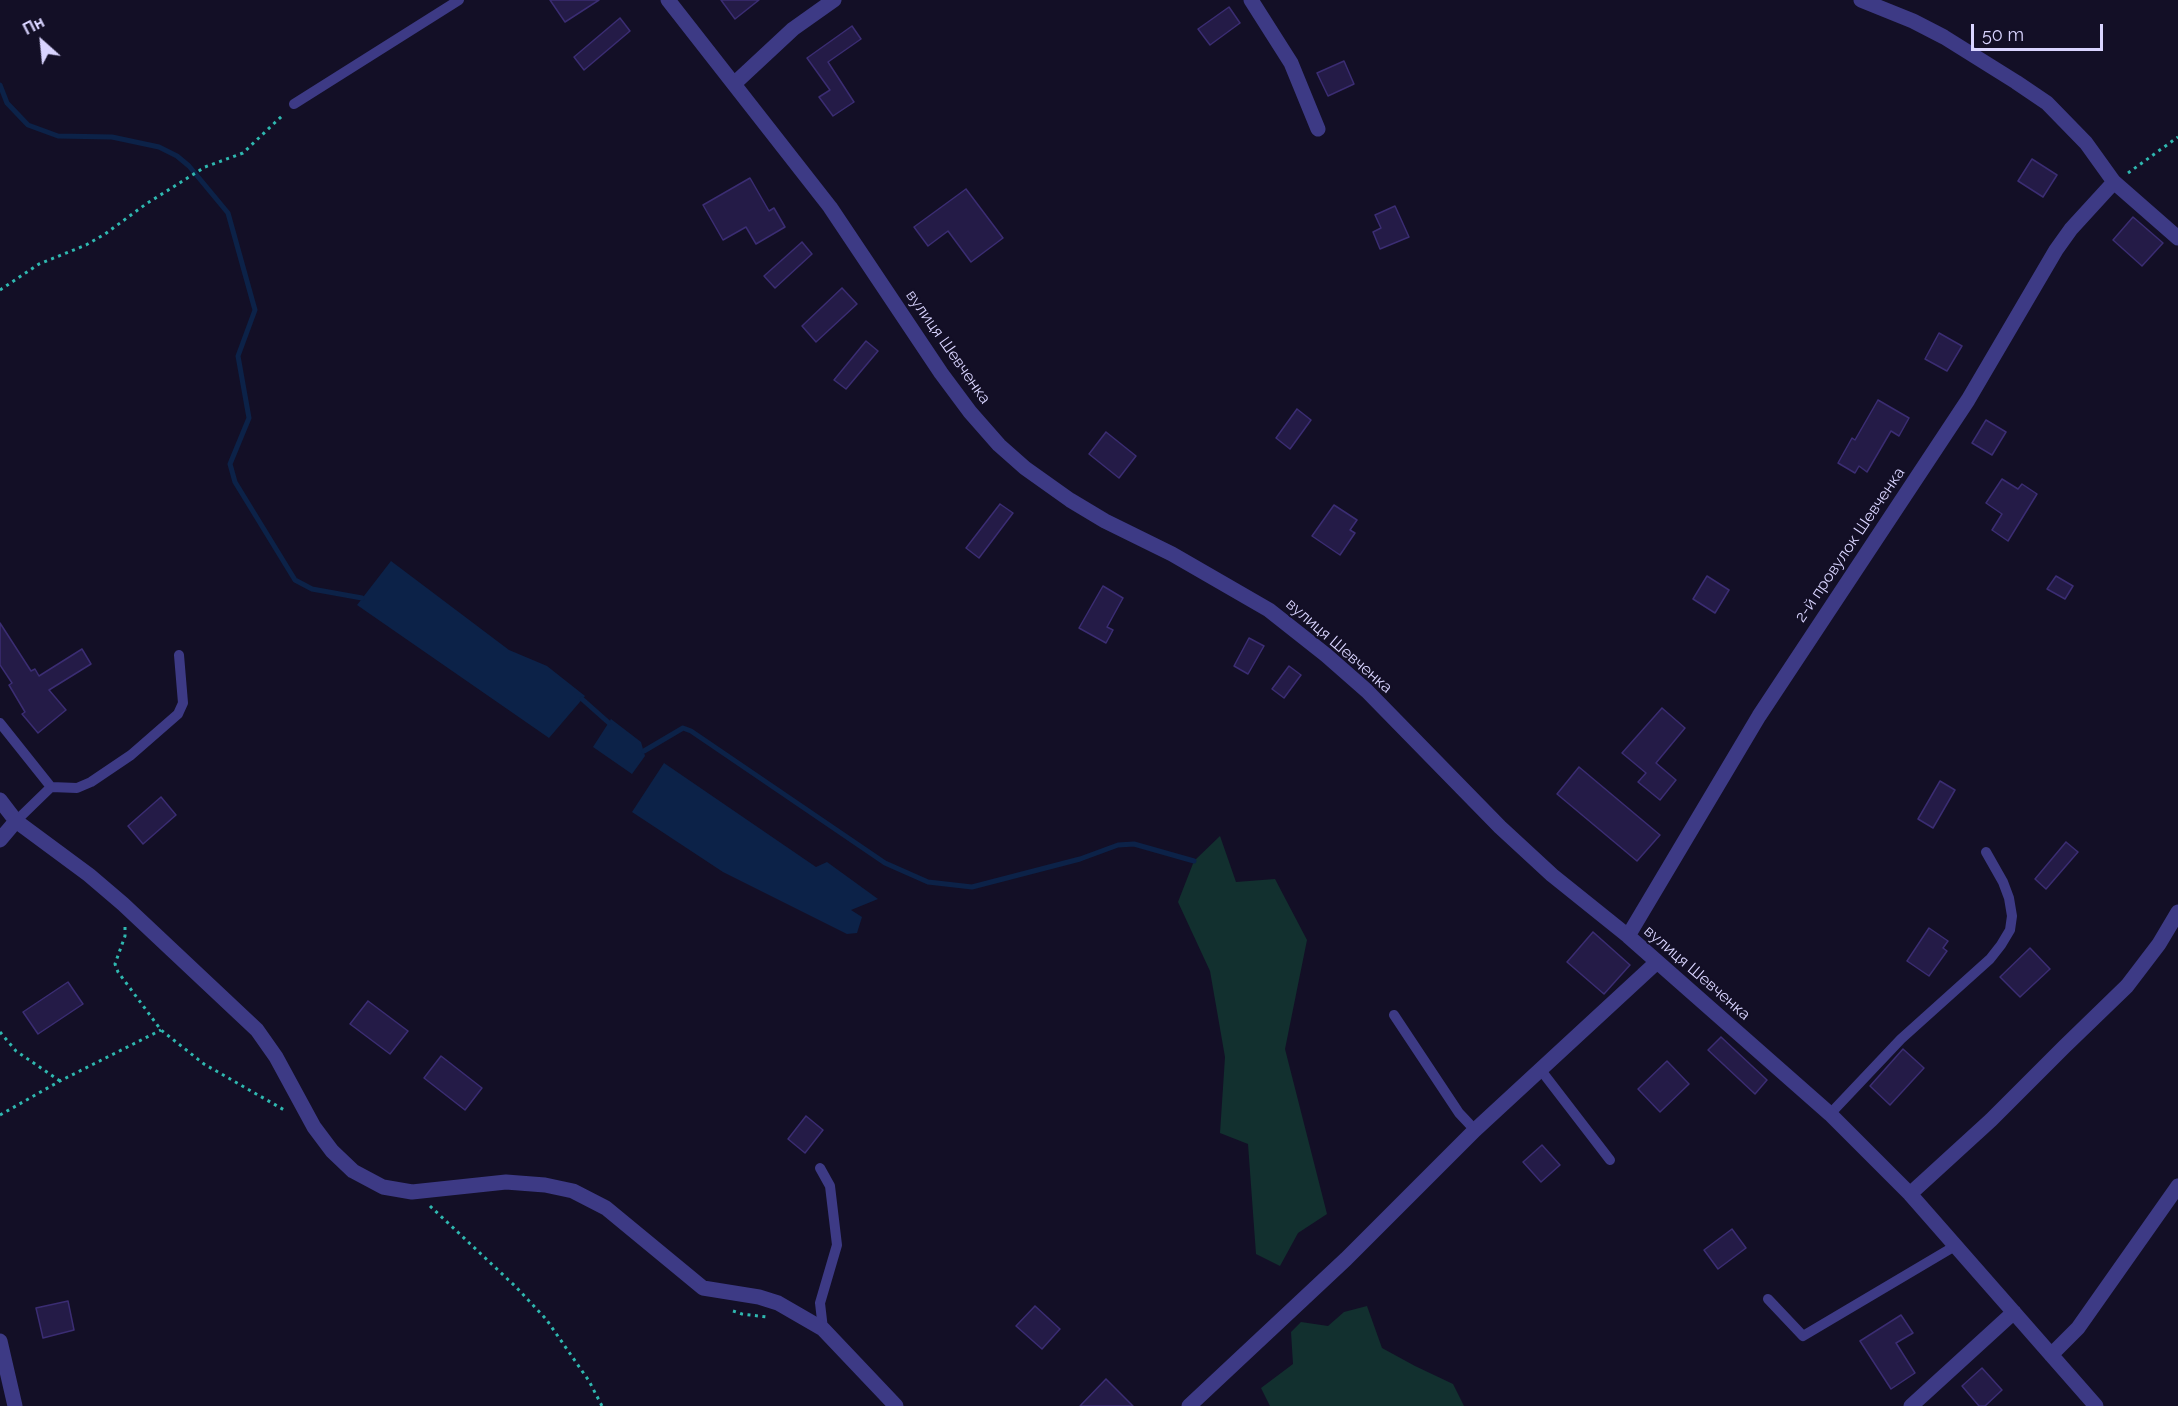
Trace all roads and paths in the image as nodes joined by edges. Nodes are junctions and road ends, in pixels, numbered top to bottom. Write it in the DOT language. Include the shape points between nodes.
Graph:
graph roads {
  1 [pos="459,0"];
  2 [pos="668,0"];
  3 [pos="834,0"];
  4 [pos="1251,0"];
  5 [pos="1861,0"];
  6 [pos="735,83"];
  7 [pos="294,104"];
  8 [pos="1318,129"];
  9 [pos="2178,137"];
  10 [pos="2114,182"];
  11 [pos="2178,238"];
  12 [pos="0,290"];
  13 [pos="178,655"];
  14 [pos="0,723"];
  15 [pos="51,787"];
  16 [pos="0,801"];
  17 [pos="16,821"];
  18 [pos="0,840"];
  19 [pos="1986,852"];
  20 [pos="123,904"];
  21 [pos="2178,912"];
  22 [pos="1628,936"];
  23 [pos="1657,962"];
  24 [pos="1394,1015"];
  25 [pos="161,1030"];
  26 [pos="0,1032"];
  27 [pos="1540,1069"];
  28 [pos="60,1080"];
  29 [pos="1830,1114"];
  30 [pos="0,1115"];
  31 [pos="314,1127"];
  32 [pos="1475,1130"];
  33 [pos="1610,1160"];
  34 [pos="820,1168"];
  35 [pos="2178,1188"];
  36 [pos="412,1192"];
  37 [pos="1910,1194"];
  38 [pos="1955,1246"];
  39 [pos="1768,1299"];
  40 [pos="2014,1312"];
  41 [pos="823,1329"];
  42 [pos="0,1341"];
  43 [pos="2051,1355"];
  44 [pos="15,1406"];
  45 [pos="602,1406"];
  46 [pos="896,1406"];
  47 [pos="1189,1406"];
  48 [pos="1911,1406"];
  49 [pos="2096,1406"];
  1 -- 7 [label="lane"];
  2 -- 6 [label="street, вулиця Шевченка"];
  3 -- 6 [label="street" via="793,29"];
  4 -- 8 [label="street" via="1291,63"];
  5 -- 10 [label="street" via="1944,37 2039,98 2071,126"];
  6 -- 22 [label="street, вулиця Шевченка" via="848,231 941,373 999,445 1070,500 1269,610 1296,631 1367,691 1552,875"];
  7 -- 12 [label="path" via="243,153 205,167 86,245 39,264"];
  9 -- 10 [label="path"];
  10 -- 11 [label="street"];
  10 -- 22 [label="street, 2-й провулок Шевченка" via="2056,250 1968,400 1759,716"];
  13 -- 15 [label="lane" via="183,703 178,714 91,782 77,788"];
  14 -- 15 [label="lane"];
  15 -- 17 [label="lane"];
  16 -- 17 [label="street"];
  17 -- 18 [label="street"];
  17 -- 20 [label="street"];
  19 -- 29 [label="lane" via="2009,898 2010,930 1990,959 1901,1039"];
  20 -- 25 [label="path" via="125,936 115,964"];
  20 -- 31 [label="street" via="257,1030"];
  21 -- 37 [label="street" via="2127,986"];
  22 -- 23 [label="street, вулиця Шевченка"];
  23 -- 27 [label="street"];
  23 -- 29 [label="street, вулиця Шевченка"];
  24 -- 32 [label="lane" via="1459,1113"];
  25 -- 28 [label="path"];
  25 -- 31 [label="path" via="204,1064"];
  26 -- 28 [label="path" via="16,1051"];
  27 -- 32 [label="street"];
  27 -- 33 [label="lane"];
  28 -- 30 [label="path"];
  29 -- 37 [label="street, вулиця Шевченка"];
  31 -- 36 [label="street" via="353,1171 383,1187"];
  32 -- 47 [label="street" via="1346,1259"];
  34 -- 41 [label="lane" via="830,1186 837,1245 820,1303"];
  35 -- 43 [label="street" via="2078,1328"];
  36 -- 41 [label="street" via="506,1182 573,1191 606,1208 703,1288 778,1303"];
  36 -- 45 [label="path" via="538,1311 589,1381"];
  37 -- 38 [label="street, вулиця Шевченка"];
  38 -- 39 [label="lane" via="1803,1336"];
  38 -- 40 [label="street, вулиця Шевченка"];
  40 -- 43 [label="street, вулиця Шевченка"];
  40 -- 48 [label="street"];
  41 -- 46 [label="street"];
  42 -- 44 [label="street"];
  43 -- 49 [label="street, вулиця Шевченка"];
}
